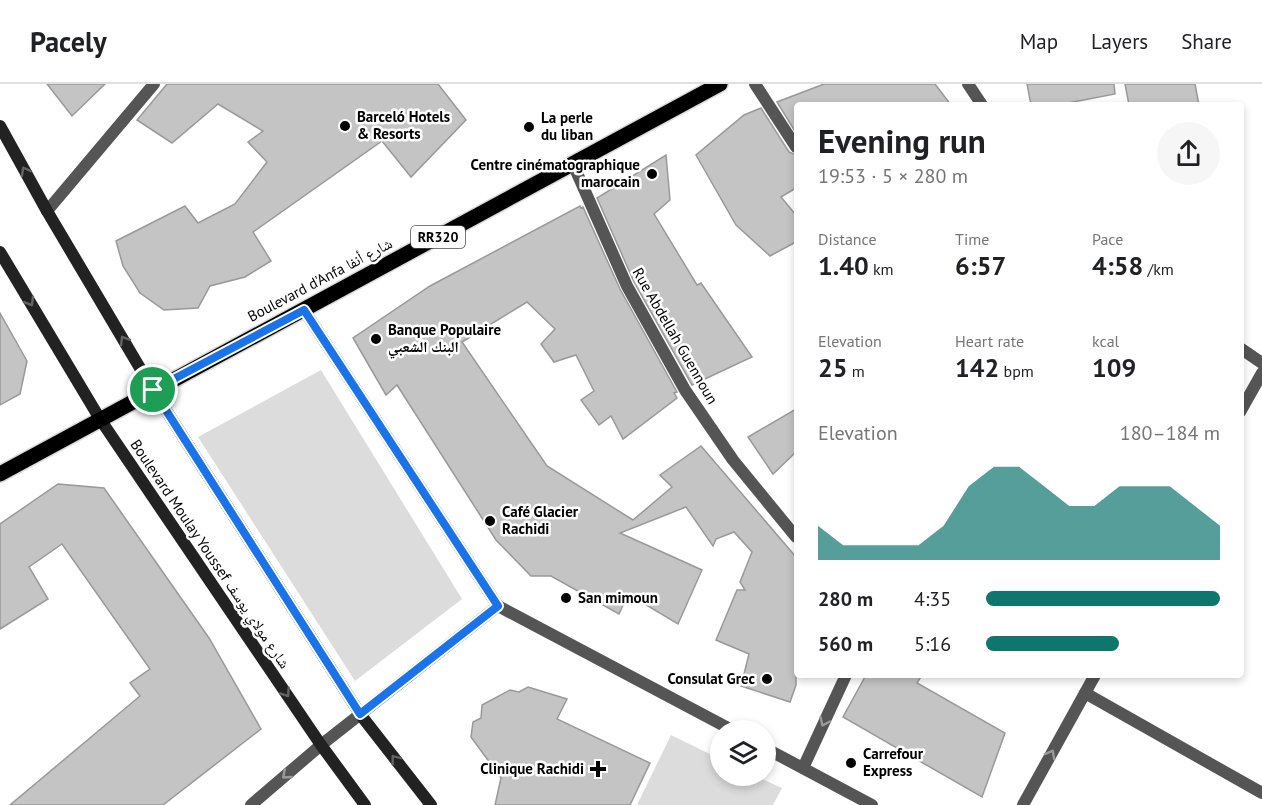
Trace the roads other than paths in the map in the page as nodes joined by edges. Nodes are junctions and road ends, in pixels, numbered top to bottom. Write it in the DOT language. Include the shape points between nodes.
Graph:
graph roads {
  1 [pos="154,84"];
  2 [pos="720,84"];
  3 [pos="755,84"];
  4 [pos="969,84"];
  5 [pos="980,102"];
  6 [pos="0,126"];
  7 [pos="794,144"];
  8 [pos="573,164"];
  9 [pos="47,211"];
  10 [pos="0,253"];
  11 [pos="304,310"];
  12 [pos="1244,351"];
  13 [pos="1262,363"];
  14 [pos="1262,373"];
  15 [pos="153,390"];
  16 [pos="1244,405"];
  17 [pos="100,419"];
  18 [pos="0,474"];
  19 [pos="794,535"];
  20 [pos="498,606"];
  21 [pos="845,678"];
  22 [pos="1093,678"];
  23 [pos="1085,693"];
  24 [pos="360,714"];
  25 [pos="713,720"];
  26 [pos="321,744"];
  27 [pos="776,754"];
  28 [pos="802,768"];
  29 [pos="1262,793"];
  30 [pos="251,805"];
  31 [pos="365,805"];
  32 [pos="431,805"];
  33 [pos="872,805"];
  34 [pos="1023,805"];
  1 -- 9 [label="street"];
  2 -- 8 [label="main road, Boulevard d'Anfa شارع أنفا / RR320"];
  3 -- 7 [label="street"];
  4 -- 5 [label="street"];
  9 -- 6 [label="main road, one-way"];
  8 -- 11 [label="main road, Boulevard d'Anfa شارع أنفا / RR320"];
  8 -- 19 [label="street, Rue Abdellah Guennoun" via="627,286 685,390 733,460"];
  15 -- 9 [label="main road, one-way"];
  10 -- 17 [label="main road, Boulevard Moulay Youssef شارع مولاي يوسف, one-way"];
  11 -- 15 [label="main road, Boulevard d'Anfa شارع أنفا / RR320"];
  11 -- 20 [label="street"];
  12 -- 13 [label="street"];
  14 -- 16 [label="street"];
  15 -- 17 [label="main road, Boulevard d'Anfa شارع أنفا / RR320"];
  15 -- 24 [label="main road"];
  17 -- 18 [label="main road, Boulevard d'Anfa شارع أنفا / RR320"];
  17 -- 26 [label="main road, Boulevard Moulay Youssef شارع مولاي يوسف, one-way"];
  20 -- 24 [label="street"];
  20 -- 25 [label="street"];
  21 -- 28 [label="street, one-way"];
  22 -- 23 [label="street"];
  23 -- 29 [label="street"];
  34 -- 23 [label="street, one-way"];
  24 -- 26 [label="street"];
  32 -- 24 [label="main road, one-way"];
  26 -- 30 [label="street, one-way"];
  26 -- 31 [label="main road, Boulevard Moulay Youssef شارع مولاي يوسف"];
  27 -- 28 [label="street"];
  28 -- 33 [label="street"];
}
